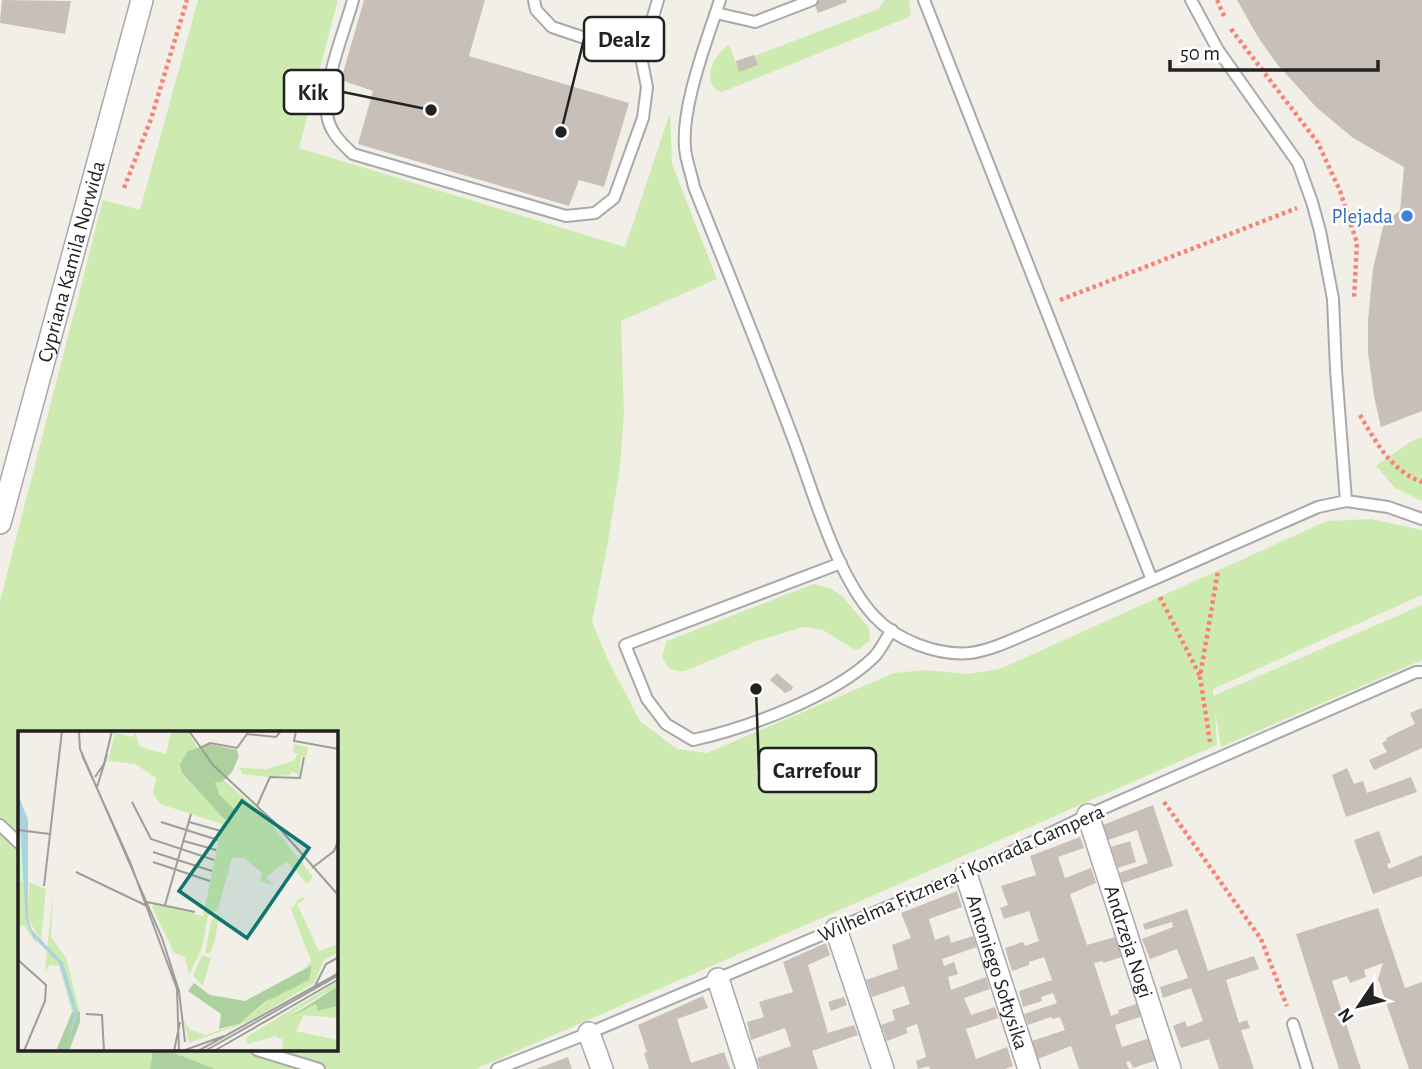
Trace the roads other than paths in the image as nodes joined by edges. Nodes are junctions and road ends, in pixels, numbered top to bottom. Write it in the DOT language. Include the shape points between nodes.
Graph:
graph roads {
  1 [pos="142,0"];
  2 [pos="354,0"];
  3 [pos="534,0"];
  4 [pos="658,0"];
  5 [pos="720,0"];
  6 [pos="812,0"];
  7 [pos="924,0"];
  8 [pos="1191,0"];
  9 [pos="716,13"];
  10 [pos="641,57"];
  11 [pos="1346,501"];
  12 [pos="1422,519"];
  13 [pos="0,523"];
  14 [pos="841,563"];
  15 [pos="1152,580"];
  16 [pos="892,630"];
  17 [pos="1422,672"];
  18 [pos="1088,815"];
  19 [pos="0,825"];
  20 [pos="18,842"];
  21 [pos="966,874"];
  22 [pos="836,929"];
  23 [pos="718,979"];
  24 [pos="1293,1024"];
  25 [pos="589,1033"];
  26 [pos="264,1052"];
  27 [pos="319,1069"];
  28 [pos="497,1069"];
  29 [pos="601,1069"];
  30 [pos="747,1069"];
  31 [pos="883,1069"];
  32 [pos="1029,1069"];
  33 [pos="1170,1069"];
  34 [pos="1307,1069"];
  1 -- 13 [label="street, Cypriana Kamila Norwida"];
  2 -- 10 [label="lane" via="330,82 327,114 337,139 353,153 566,216 595,213 614,198 643,118 647,87"];
  3 -- 10 [label="lane" via="536,10 552,27"];
  4 -- 10 [label="lane"];
  5 -- 9 [label="lane"];
  6 -- 9 [label="lane" via="755,22"];
  7 -- 15 [label="lane"];
  8 -- 11 [label="lane" via="1218,50 1298,163 1312,202 1333,299"];
  9 -- 14 [label="lane" via="691,95 685,153 694,187"];
  11 -- 12 [label="lane" via="1388,507"];
  11 -- 15 [label="lane" via="1318,507"];
  14 -- 16 [label="lane" via="858,595"];
  14 -- 16 [label="lane" via="625,645 647,699 666,724 693,740 725,733 843,683 876,655"];
  15 -- 16 [label="lane" via="970,653 939,651"];
  17 -- 18 [label="lane, Wilhelma Fitznera i Konrada Gampera"];
  18 -- 21 [label="lane, Wilhelma Fitznera i Konrada Gampera"];
  18 -- 33 [label="street, Andrzeja Nogi"];
  19 -- 20 [label="lane"];
  21 -- 22 [label="lane, Wilhelma Fitznera i Konrada Gampera"];
  21 -- 32 [label="street, Antoniego Sołtysika"];
  22 -- 23 [label="lane, Wilhelma Fitznera i Konrada Gampera"];
  22 -- 31 [label="street"];
  23 -- 25 [label="lane, Wilhelma Fitznera i Konrada Gampera"];
  23 -- 30 [label="street"];
  24 -- 34 [label="lane"];
  25 -- 28 [label="lane, Wilhelma Fitznera i Konrada Gampera"];
  25 -- 29 [label="street"];
  26 -- 27 [label="lane"];
}
